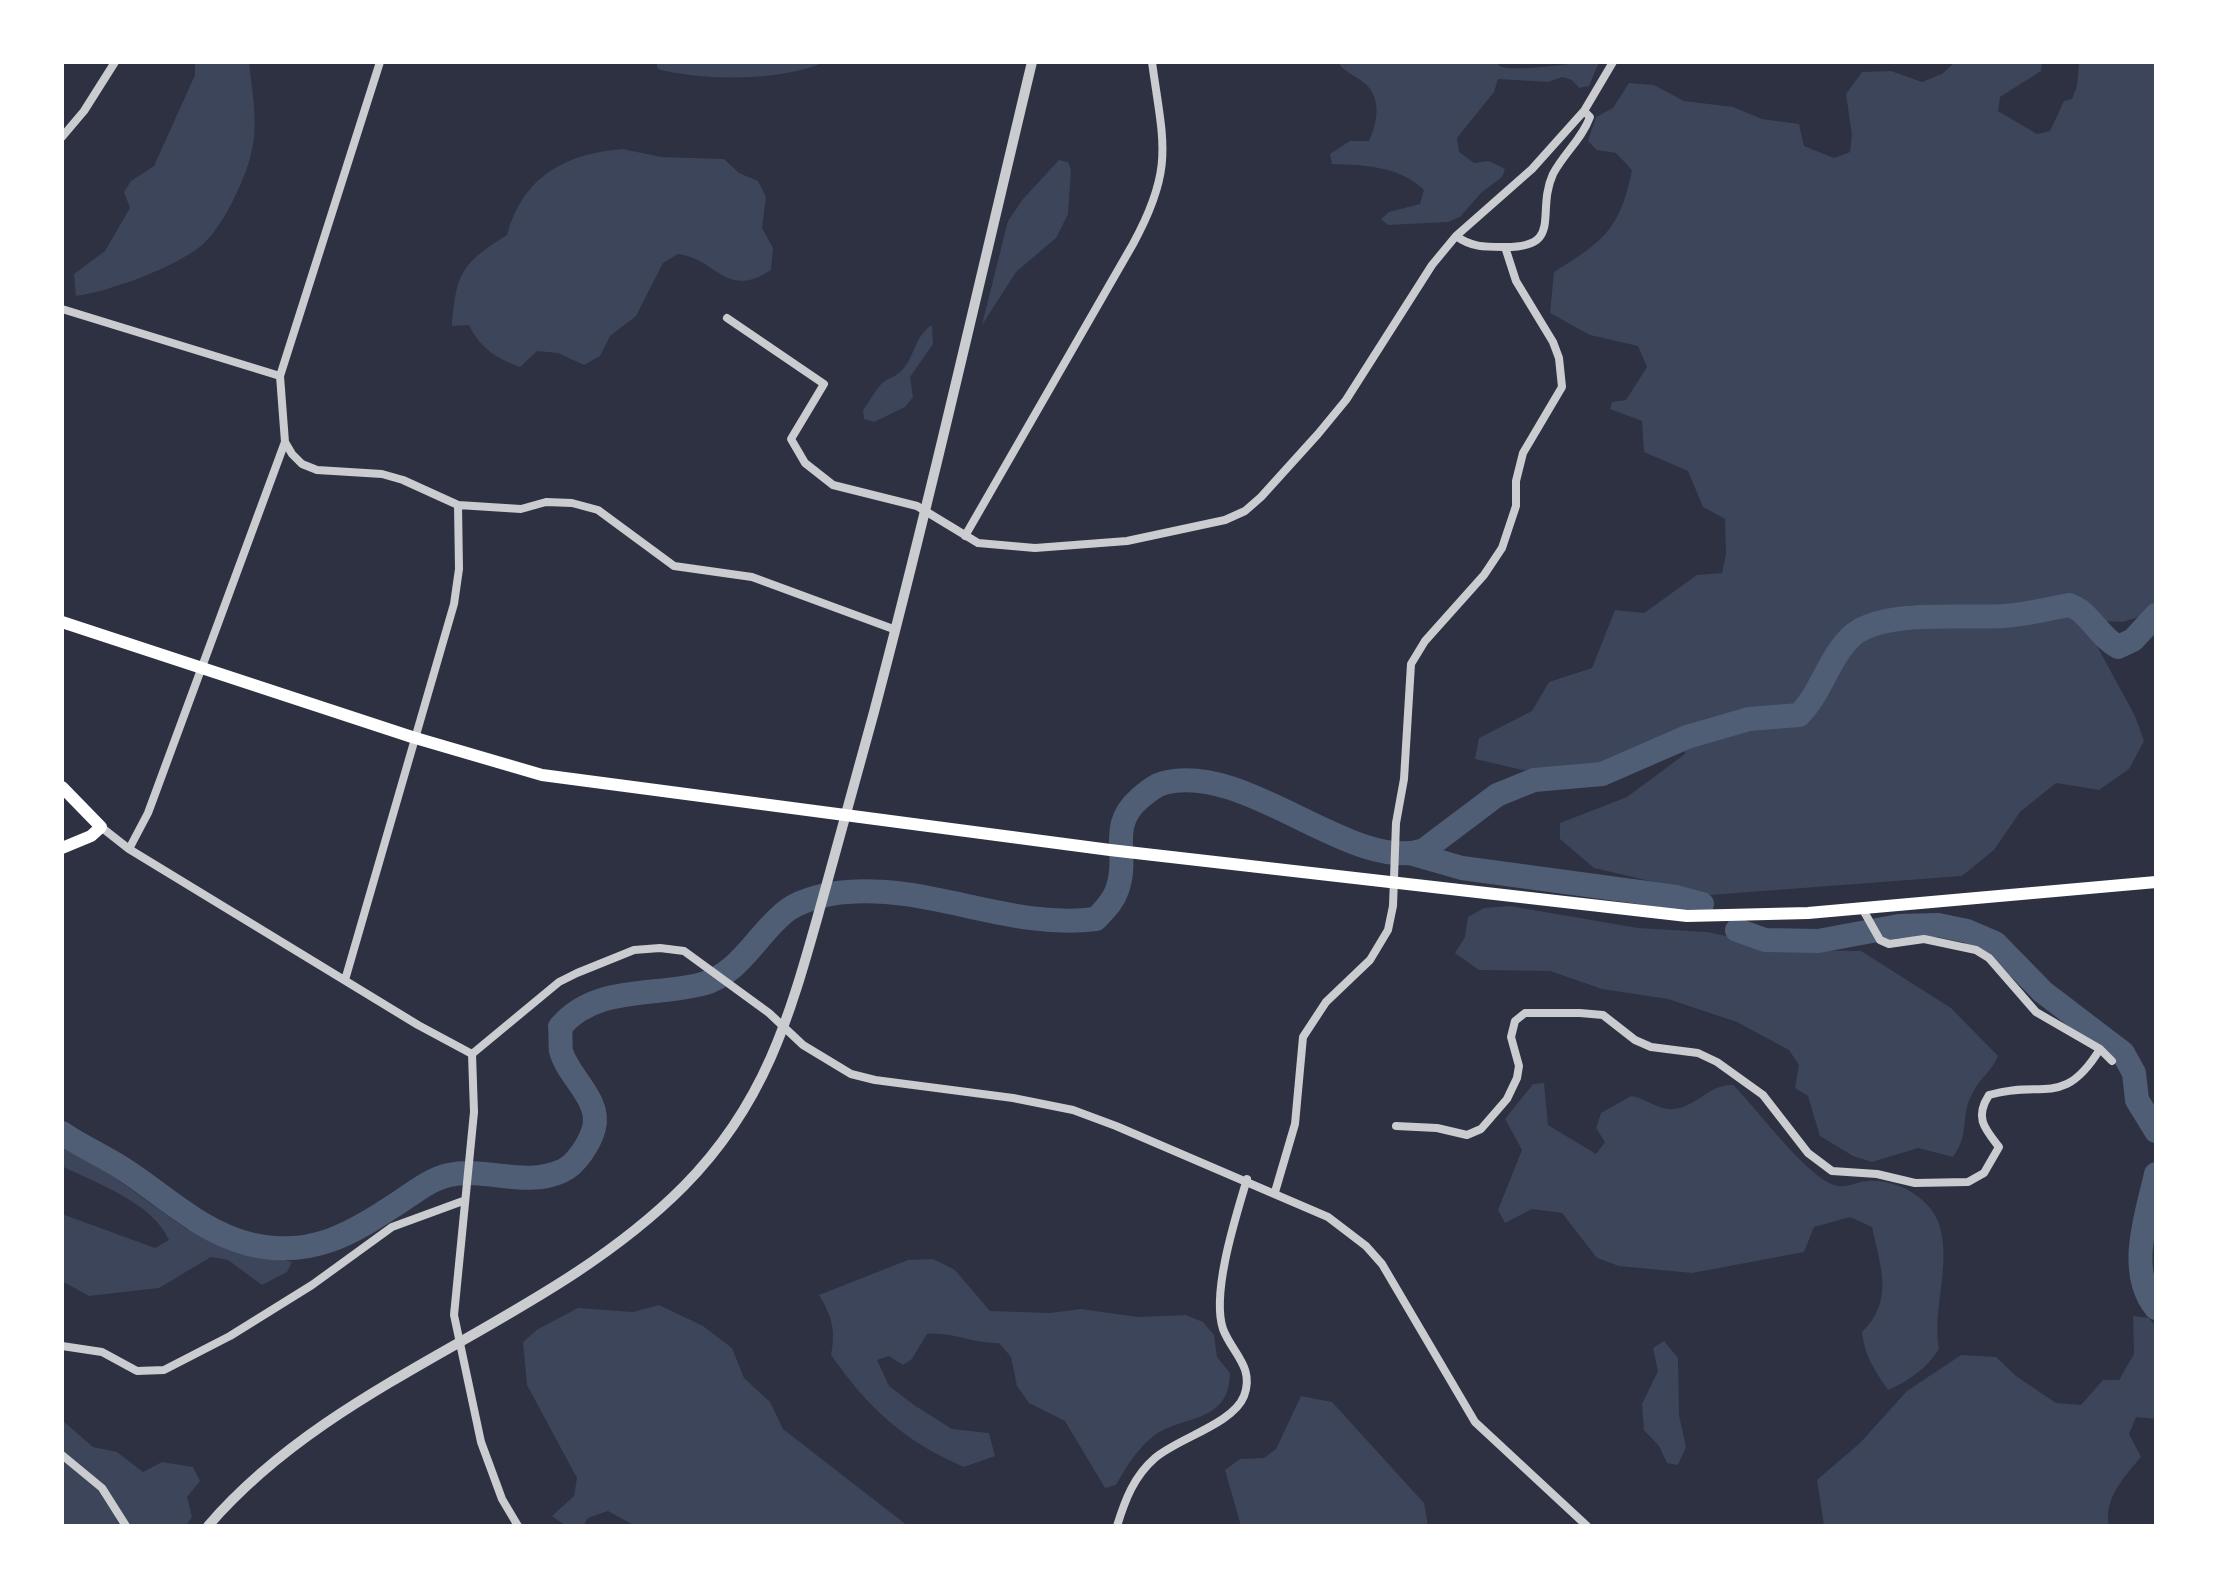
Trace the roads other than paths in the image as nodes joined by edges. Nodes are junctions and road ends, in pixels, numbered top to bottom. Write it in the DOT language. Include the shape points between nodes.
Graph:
graph roads {
  1 [pos="115,62"];
  2 [pos="380,62"];
  3 [pos="1032,62"];
  4 [pos="1152,62"];
  5 [pos="1613,62"];
  6 [pos="1584,111"];
  7 [pos="62,137"];
  8 [pos="1456,236"];
  9 [pos="1505,247"];
  10 [pos="62,309"];
  11 [pos="727,318"];
  12 [pos="280,376"];
  13 [pos="285,442"];
  14 [pos="458,505"];
  15 [pos="925,511"];
  16 [pos="965,536"];
  17 [pos="62,622"];
  18 [pos="896,630"];
  19 [pos="203,668"];
  20 [pos="412,737"];
  21 [pos="62,787"];
  22 [pos="847,816"];
  23 [pos="101,827"];
  24 [pos="62,848"];
  25 [pos="129,849"];
  26 [pos="2156,882"];
  27 [pos="1394,884"];
  28 [pos="1864,914"];
  29 [pos="345,980"];
  30 [pos="785,1028"];
  31 [pos="2100,1049"];
  32 [pos="472,1054"];
  33 [pos="2112,1061"];
  34 [pos="1396,1126"];
  35 [pos="1247,1179"];
  36 [pos="1275,1192"];
  37 [pos="463,1201"];
  38 [pos="458,1343"];
  39 [pos="62,1346"];
  40 [pos="62,1455"];
  41 [pos="126,1526"];
  42 [pos="208,1526"];
  43 [pos="518,1526"];
  44 [pos="1117,1526"];
  45 [pos="1587,1526"];
  1 -- 7 [label="street"];
  2 -- 12 [label="street"];
  3 -- 15 [label="street"];
  4 -- 16 [label="street" via="1164,146 1156,197"];
  5 -- 6 [label="street"];
  6 -- 8 [label="street" via="1518,182"];
  6 -- 9 [label="street" via="1590,117 1584,134 1549,184 1544,233 1530,246"];
  8 -- 9 [label="street" via="1471,246"];
  8 -- 16 [label="street" via="1417,284 1346,400 1245,511 1127,541 1035,548 978,543"];
  9 -- 27 [label="street" via="1516,281 1553,342 1562,387 1523,453 1516,506 1502,548 1411,664"];
  10 -- 12 [label="street"];
  11 -- 15 [label="street" via="824,384 791,439 805,463 833,485"];
  12 -- 13 [label="street"];
  13 -- 14 [label="street" via="302,464 317,470 382,474"];
  13 -- 19 [label="street"];
  14 -- 18 [label="street" via="521,509 546,502 598,510 674,566 752,577"];
  14 -- 20 [label="street" via="454,604"];
  15 -- 16 [label="street"];
  15 -- 18 [label="street"];
  17 -- 19 [label="main road"];
  18 -- 22 [label="street"];
  19 -- 20 [label="main road"];
  19 -- 25 [label="street"];
  20 -- 22 [label="main road" via="569,780"];
  20 -- 29 [label="street"];
  21 -- 23 [label="main road"];
  22 -- 27 [label="main road"];
  22 -- 30 [label="street"];
  23 -- 24 [label="main road"];
  23 -- 25 [label="street"];
  25 -- 29 [label="street"];
  26 -- 28 [label="main road"];
  27 -- 28 [label="main road" via="1687,916"];
  27 -- 36 [label="street" via="1388,930 1379,946 1326,1002 1303,1037 1295,1124"];
  28 -- 31 [label="street" via="1880,940 1889,944 1924,939 1976,950 2036,1012"];
  29 -- 32 [label="street"];
  30 -- 32 [label="street" via="684,951 634,950 559,982"];
  30 -- 35 [label="street" via="831,1065 851,1074 1073,1110"];
  30 -- 38 [label="street" via="738,1118 662,1208 569,1278"];
  31 -- 33 [label="street"];
  31 -- 34 [label="street" via="2075,1081 2059,1089 1989,1095 1980,1118 1983,1130 1999,1147 1984,1173 1968,1182 1915,1183 1832,1171 1808,1153 1763,1095 1717,1062 1698,1053 1651,1047 1603,1015 1525,1013 1515,1021 1511,1037 1517,1078 1481,1129 1467,1135"];
  32 -- 37 [label="street" via="474,1112"];
  35 -- 36 [label="street"];
  35 -- 44 [label="street" via="1220,1313 1246,1370 1244,1395 1231,1413 1146,1466 1128,1492"];
  36 -- 45 [label="street" via="1328,1217 1366,1246 1486,1437"];
  37 -- 38 [label="street" via="454,1315"];
  37 -- 39 [label="street" via="392,1227 312,1285 164,1370 137,1371 102,1352"];
  38 -- 42 [label="street" via="283,1451"];
  38 -- 43 [label="street" via="481,1442"];
  40 -- 41 [label="street" via="102,1488"];
}
